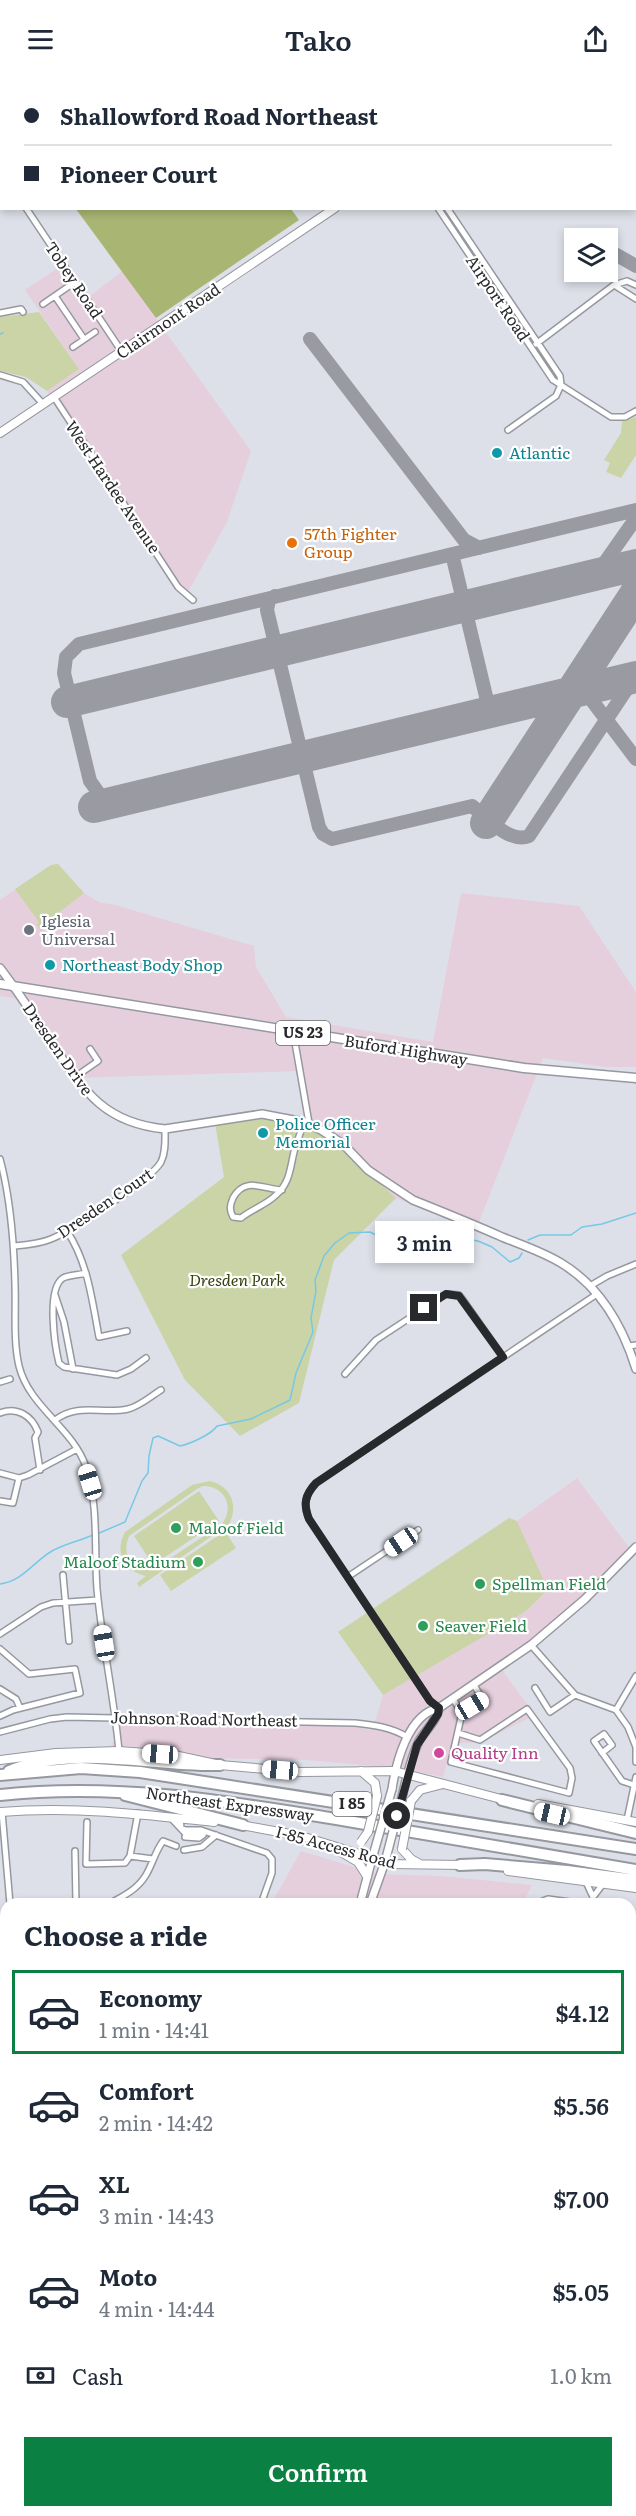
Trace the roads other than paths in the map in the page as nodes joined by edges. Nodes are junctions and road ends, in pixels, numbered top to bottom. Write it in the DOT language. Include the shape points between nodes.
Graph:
graph roads {
  1 [pos="27,210"];
  2 [pos="332,210"];
  3 [pos="439,210"];
  4 [pos="448,210"];
  5 [pos="75,282"];
  6 [pos="614,285"];
  7 [pos="636,285"];
  8 [pos="55,296"];
  9 [pos="636,299"];
  10 [pos="43,304"];
  11 [pos="23,312"];
  12 [pos="0,313"];
  13 [pos="95,332"];
  14 [pos="84,339"];
  15 [pos="537,343"];
  16 [pos="73,347"];
  17 [pos="532,347"];
  18 [pos="122,352"];
  19 [pos="0,375"];
  20 [pos="561,385"];
  21 [pos="54,397"];
  22 [pos="43,404"];
  23 [pos="636,411"];
  24 [pos="508,430"];
  25 [pos="0,433"];
  26 [pos="193,600"];
  27 [pos="0,968"];
  28 [pos="0,984"];
  29 [pos="15,987"];
  30 [pos="292,1031"];
  31 [pos="90,1049"];
  32 [pos="75,1077"];
  33 [pos="636,1078"];
  34 [pos="307,1123"];
  35 [pos="165,1129"];
  36 [pos="0,1159"];
  37 [pos="8,1187"];
  38 [pos="0,1188"];
  39 [pos="282,1190"];
  40 [pos="67,1231"];
  41 [pos="14,1246"];
  42 [pos="636,1264"];
  43 [pos="86,1273"];
  44 [pos="590,1286"];
  45 [pos="55,1294"];
  46 [pos="597,1294"];
  47 [pos="127,1331"];
  48 [pos="632,1346"];
  49 [pos="503,1357"];
  50 [pos="146,1358"];
  51 [pos="74,1369"];
  52 [pos="636,1370"];
  53 [pos="345,1374"];
  54 [pos="10,1379"];
  55 [pos="0,1382"];
  56 [pos="161,1390"];
  57 [pos="0,1413"];
  58 [pos="55,1420"];
  59 [pos="77,1449"];
  60 [pos="40,1470"];
  61 [pos="0,1473"];
  62 [pos="19,1478"];
  63 [pos="0,1500"];
  64 [pos="418,1530"];
  65 [pos="636,1547"];
  66 [pos="63,1575"];
  67 [pos="349,1576"];
  68 [pos="99,1600"];
  69 [pos="65,1602"];
  70 [pos="0,1634"];
  71 [pos="69,1641"];
  72 [pos="531,1645"];
  73 [pos="0,1649"];
  74 [pos="636,1676"];
  75 [pos="474,1684"];
  76 [pos="0,1689"];
  77 [pos="535,1689"];
  78 [pos="575,1695"];
  79 [pos="453,1699"];
  80 [pos="20,1708"];
  81 [pos="439,1708"];
  82 [pos="616,1710"];
  83 [pos="462,1713"];
  84 [pos="0,1716"];
  85 [pos="116,1717"];
  86 [pos="0,1732"];
  87 [pos="458,1733"];
  88 [pos="407,1737"];
  89 [pos="119,1751"];
  90 [pos="602,1753"];
  91 [pos="0,1760"];
  92 [pos="636,1762"];
  93 [pos="220,1765"];
  94 [pos="361,1771"];
  95 [pos="394,1771"];
  96 [pos="408,1773"];
  97 [pos="0,1775"];
  98 [pos="636,1777"];
  99 [pos="444,1784"];
  100 [pos="634,1785"];
  101 [pos="114,1790"];
  102 [pos="0,1795"];
  103 [pos="502,1800"];
  104 [pos="1,1812"];
  105 [pos="138,1813"];
  106 [pos="170,1817"];
  107 [pos="180,1818"];
  108 [pos="627,1821"];
  109 [pos="87,1822"];
  110 [pos="636,1822"];
  111 [pos="243,1825"];
  112 [pos="636,1833"];
  113 [pos="194,1835"];
  114 [pos="216,1835"];
  115 [pos="330,1844"];
  116 [pos="176,1846"];
  117 [pos="343,1847"];
  118 [pos="636,1849"];
  119 [pos="184,1850"];
  120 [pos="75,1851"];
  121 [pos="130,1856"];
  122 [pos="153,1859"];
  123 [pos="372,1859"];
  124 [pos="385,1862"];
  125 [pos="421,1865"];
  126 [pos="460,1865"];
  127 [pos="636,1870"];
  128 [pos="367,1876"];
  129 [pos="636,1880"];
  130 [pos="586,1882"];
  131 [pos="603,1884"];
  132 [pos="636,1888"];
  133 [pos="9,1898"];
  134 [pos="76,1898"];
  135 [pos="120,1898"];
  136 [pos="263,1898"];
  137 [pos="362,1898"];
  138 [pos="372,1898"];
  139 [pos="592,1898"];
  140 [pos="594,1898"];
  1 -- 5 [label="street, Tobey Road"];
  2 -- 18 [label="main road, Clairmont Road"];
  3 -- 17 [label="street, Airport Road"];
  4 -- 15 [label="street, Airport Road"];
  5 -- 8 [label="street"];
  5 -- 18 [label="street, Tobey Road"];
  6 -- 7 [label="street" via="627,281"];
  6 -- 9 [label="street"];
  6 -- 15 [label="street"];
  8 -- 10 [label="street"];
  8 -- 14 [label="street"];
  11 -- 12 [label="street" via="21,309"];
  13 -- 14 [label="street"];
  14 -- 16 [label="street"];
  15 -- 17 [label="street"];
  15 -- 20 [label="street, Airport Road" via="560,376"];
  17 -- 20 [label="street, Airport Road" via="553,380"];
  18 -- 21 [label="main road, Clairmont Road"];
  19 -- 22 [label="street" via="23,382"];
  20 -- 23 [label="street, Airport Road" via="611,417"];
  20 -- 24 [label="street" via="555,396"];
  21 -- 22 [label="main road, Clairmont Road"];
  21 -- 26 [label="street, West Hardee Avenue" via="172,578"];
  22 -- 25 [label="main road, Clairmont Road"];
  27 -- 29 [label="street, Dresden Drive"];
  28 -- 29 [label="main road, Buford Highway / US 23"];
  29 -- 30 [label="main road, Buford Highway / US 23"];
  29 -- 32 [label="street, Dresden Drive"];
  30 -- 33 [label="main road, Buford Highway / US 23" via="524,1068"];
  30 -- 34 [label="street"];
  31 -- 32 [label="street" via="98,1061"];
  32 -- 35 [label="street, Dresden Drive" via="91,1097 116,1115 149,1128"];
  34 -- 35 [label="street, Dresden Drive" via="261,1113"];
  34 -- 39 [label="street"];
  34 -- 44 [label="street, Dresden Drive" via="343,1144 368,1170 413,1200 545,1254"];
  35 -- 40 [label="street, Dresden Court" via="163,1156 155,1170"];
  36 -- 37 [label="street"];
  37 -- 38 [label="street"];
  37 -- 41 [label="street"];
  39 -- 39 [label="street" via="241,1218 231,1214 232,1201 242,1188 259,1184"];
  40 -- 41 [label="street, Dresden Court" via="39,1243"];
  40 -- 43 [label="street"];
  41 -- 58 [label="street" via="19,1364 28,1387"];
  42 -- 44 [label="street"];
  43 -- 45 [label="street" via="64,1277"];
  43 -- 47 [label="street" via="99,1337"];
  44 -- 46 [label="street, Dresden Drive"];
  45 -- 51 [label="street"];
  45 -- 51 [label="street" via="58,1357 63,1368"];
  46 -- 48 [label="street, Dresden Drive"];
  46 -- 49 [label="street"];
  48 -- 52 [label="street, Dresden Drive"];
  49 -- 53 [label="street" via="463,1300 446,1294 376,1340"];
  49 -- 67 [label="street" via="309,1491 305,1505 309,1519"];
  50 -- 51 [label="street" via="117,1375"];
  54 -- 55 [label="street"];
  56 -- 58 [label="street" via="132,1408 70,1411"];
  57 -- 60 [label="street" via="7,1410 27,1415 33,1422 38,1432 35,1438"];
  58 -- 59 [label="street"];
  59 -- 60 [label="street"];
  59 -- 68 [label="street" via="90,1482"];
  60 -- 62 [label="street"];
  61 -- 62 [label="street"];
  62 -- 63 [label="street" via="13,1503"];
  64 -- 67 [label="street"];
  65 -- 72 [label="street" via="585,1599"];
  66 -- 69 [label="street"];
  67 -- 81 [label="street" via="430,1701"];
  68 -- 69 [label="street"];
  68 -- 85 [label="street"];
  69 -- 70 [label="street" via="41,1607"];
  69 -- 71 [label="street"];
  72 -- 75 [label="street"];
  72 -- 78 [label="street"];
  73 -- 80 [label="street" via="29,1674 75,1669 80,1693"];
  74 -- 82 [label="street"];
  75 -- 79 [label="street"];
  75 -- 83 [label="street" via="483,1700"];
  76 -- 80 [label="street" via="16,1699"];
  77 -- 78 [label="street" via="550,1712"];
  78 -- 82 [label="street"];
  79 -- 81 [label="street"];
  79 -- 83 [label="street"];
  80 -- 84 [label="street"];
  81 -- 88 [label="street" via="423,1716"];
  81 -- 96 [label="street" via="417,1745"];
  82 -- 92 [label="street" via="636,1747"];
  83 -- 87 [label="street"];
  85 -- 86 [label="street, Johnson Road Northeast" via="50,1719"];
  85 -- 88 [label="street, Johnson Road Northeast" via="355,1723 382,1726"];
  85 -- 89 [label="street"];
  87 -- 87 [label="street" via="451,1762 569,1793 570,1768 527,1709 480,1740"];
  88 -- 95 [label="street"];
  89 -- 91 [label="main road"];
  89 -- 93 [label="main road" via="174,1755"];
  90 -- 100 [label="street" via="622,1781"];
  93 -- 94 [label="main road" via="301,1772"];
  93 -- 97 [label="highway" via="94,1758 22,1766"];
  94 -- 95 [label="main road"];
  94 -- 117 [label="main road, bridge" via="375,1783 377,1796 362,1842"];
  95 -- 96 [label="main road"];
  95 -- 123 [label="street, bridge"];
  96 -- 99 [label="main road"];
  96 -- 124 [label="street, bridge"];
  97 -- 118 [label="highway, Northeast Expressway / I 85" via="81,1768 140,1772"];
  98 -- 100 [label="street"];
  99 -- 103 [label="main road"];
  99 -- 125 [label="main road, bridge" via="420,1790 411,1802 402,1849"];
  100 -- 108 [label="street"];
  101 -- 102 [label="highway, Northeast Expressway / I 85"];
  101 -- 111 [label="highway"];
  101 -- 127 [label="highway, Northeast Expressway / I 85" via="283,1810"];
  103 -- 108 [label="main road"];
  103 -- 112 [label="highway"];
  104 -- 105 [label="main road, I-85 Access Road" via="56,1808"];
  104 -- 133 [label="street"];
  105 -- 106 [label="main road, I-85 Access Road"];
  105 -- 121 [label="street"];
  106 -- 107 [label="main road, I-85 Access Road"];
  106 -- 113 [label="street" via="180,1830"];
  107 -- 111 [label="main road, I-85 Access Road"];
  107 -- 113 [label="street" via="181,1828"];
  108 -- 110 [label="main road"];
  109 -- 121 [label="street" via="86,1864 125,1863"];
  111 -- 115 [label="main road, I-85 Access Road"];
  113 -- 114 [label="street"];
  114 -- 119 [label="street" via="202,1847"];
  114 -- 136 [label="street" via="267,1853 272,1859 272,1873"];
  115 -- 117 [label="main road, I-85 Access Road"];
  115 -- 128 [label="main road" via="358,1862"];
  116 -- 122 [label="street" via="163,1841"];
  117 -- 123 [label="main road, I-85 Access Road"];
  120 -- 134 [label="street"];
  121 -- 122 [label="street"];
  122 -- 135 [label="street" via="146,1876 133,1891"];
  123 -- 124 [label="main road, I-85 Access Road"];
  123 -- 128 [label="street"];
  124 -- 125 [label="main road, I-85 Access Road"];
  124 -- 138 [label="street"];
  125 -- 126 [label="main road, I-85 Access Road"];
  126 -- 129 [label="highway" via="485,1864"];
  126 -- 130 [label="main road, I-85 Access Road"];
  128 -- 137 [label="street"];
  130 -- 131 [label="main road, I-85 Access Road"];
  130 -- 139 [label="street"];
  131 -- 132 [label="main road, I-85 Access Road"];
  131 -- 140 [label="street"];
}
